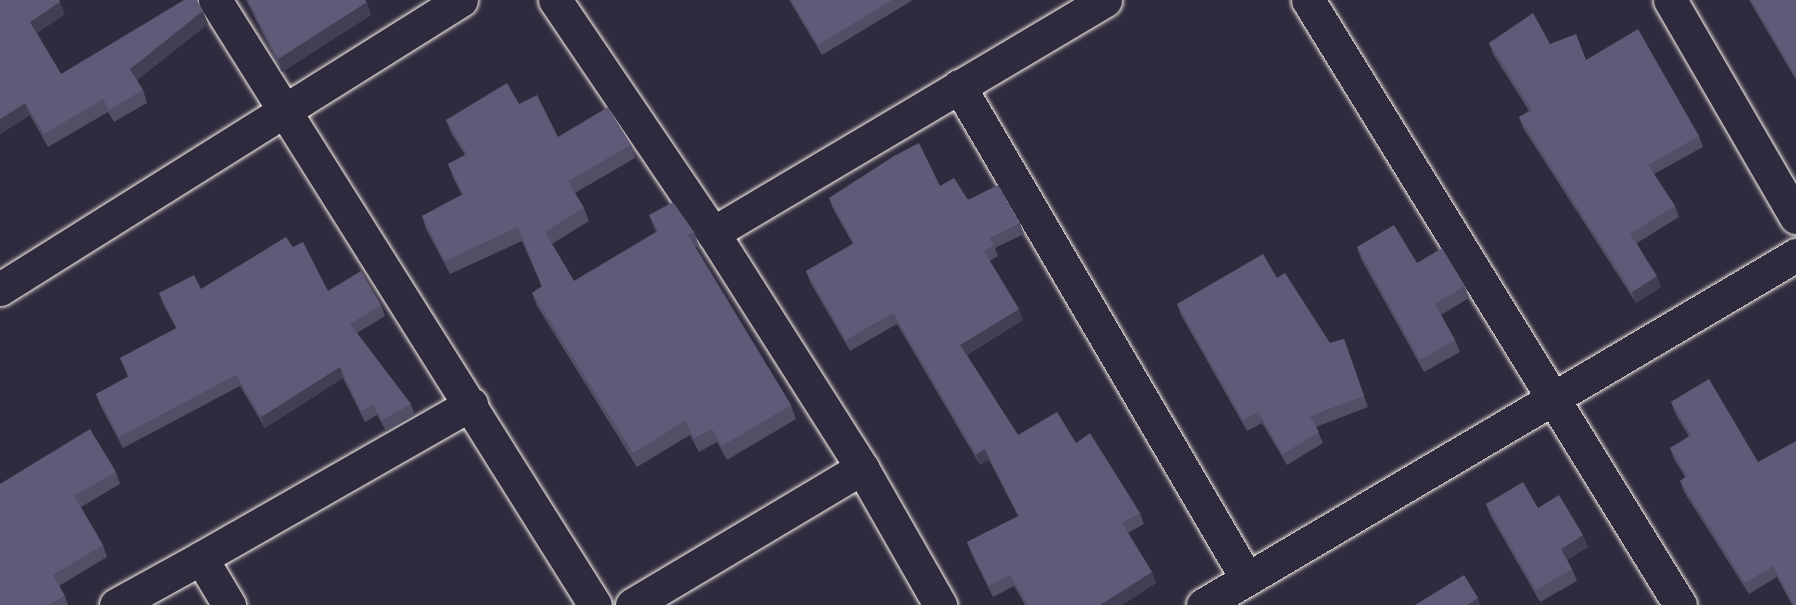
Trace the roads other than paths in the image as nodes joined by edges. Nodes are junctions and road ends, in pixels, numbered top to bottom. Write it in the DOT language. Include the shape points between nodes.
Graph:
graph roads {
  1 [pos="215,0"];
  2 [pos="460,0"];
  3 [pos="555,0"];
  4 [pos="1105,0"];
  5 [pos="1308,0"];
  6 [pos="1670,0"];
  7 [pos="959,86"];
  8 [pos="285,110"];
  9 [pos="1796,217"];
  10 [pos="713,233"];
  11 [pos="1796,255"];
  12 [pos="2,282"];
  13 [pos="1556,397"];
  14 [pos="471,404"];
  15 [pos="862,468"];
  16 [pos="201,558"];
  17 [pos="1247,579"];
  18 [pos="116,605"];
  19 [pos="229,605"];
  20 [pos="595,605"];
  21 [pos="632,605"];
  22 [pos="940,605"];
  23 [pos="1203,605"];
  24 [pos="1680,605"];
  1 -- 8 [label="street"];
  2 -- 8 [label="street"];
  3 -- 10 [label="street"];
  4 -- 7 [label="street"];
  5 -- 13 [label="street"];
  6 -- 9 [label="street"];
  7 -- 10 [label="street"];
  7 -- 17 [label="street"];
  8 -- 12 [label="street"];
  8 -- 14 [label="street"];
  10 -- 15 [label="street"];
  11 -- 13 [label="street"];
  13 -- 17 [label="street"];
  13 -- 24 [label="street"];
  14 -- 16 [label="street"];
  14 -- 20 [label="street"];
  15 -- 21 [label="street"];
  15 -- 22 [label="street"];
  16 -- 18 [label="street"];
  16 -- 19 [label="street"];
  17 -- 23 [label="street"];
}
